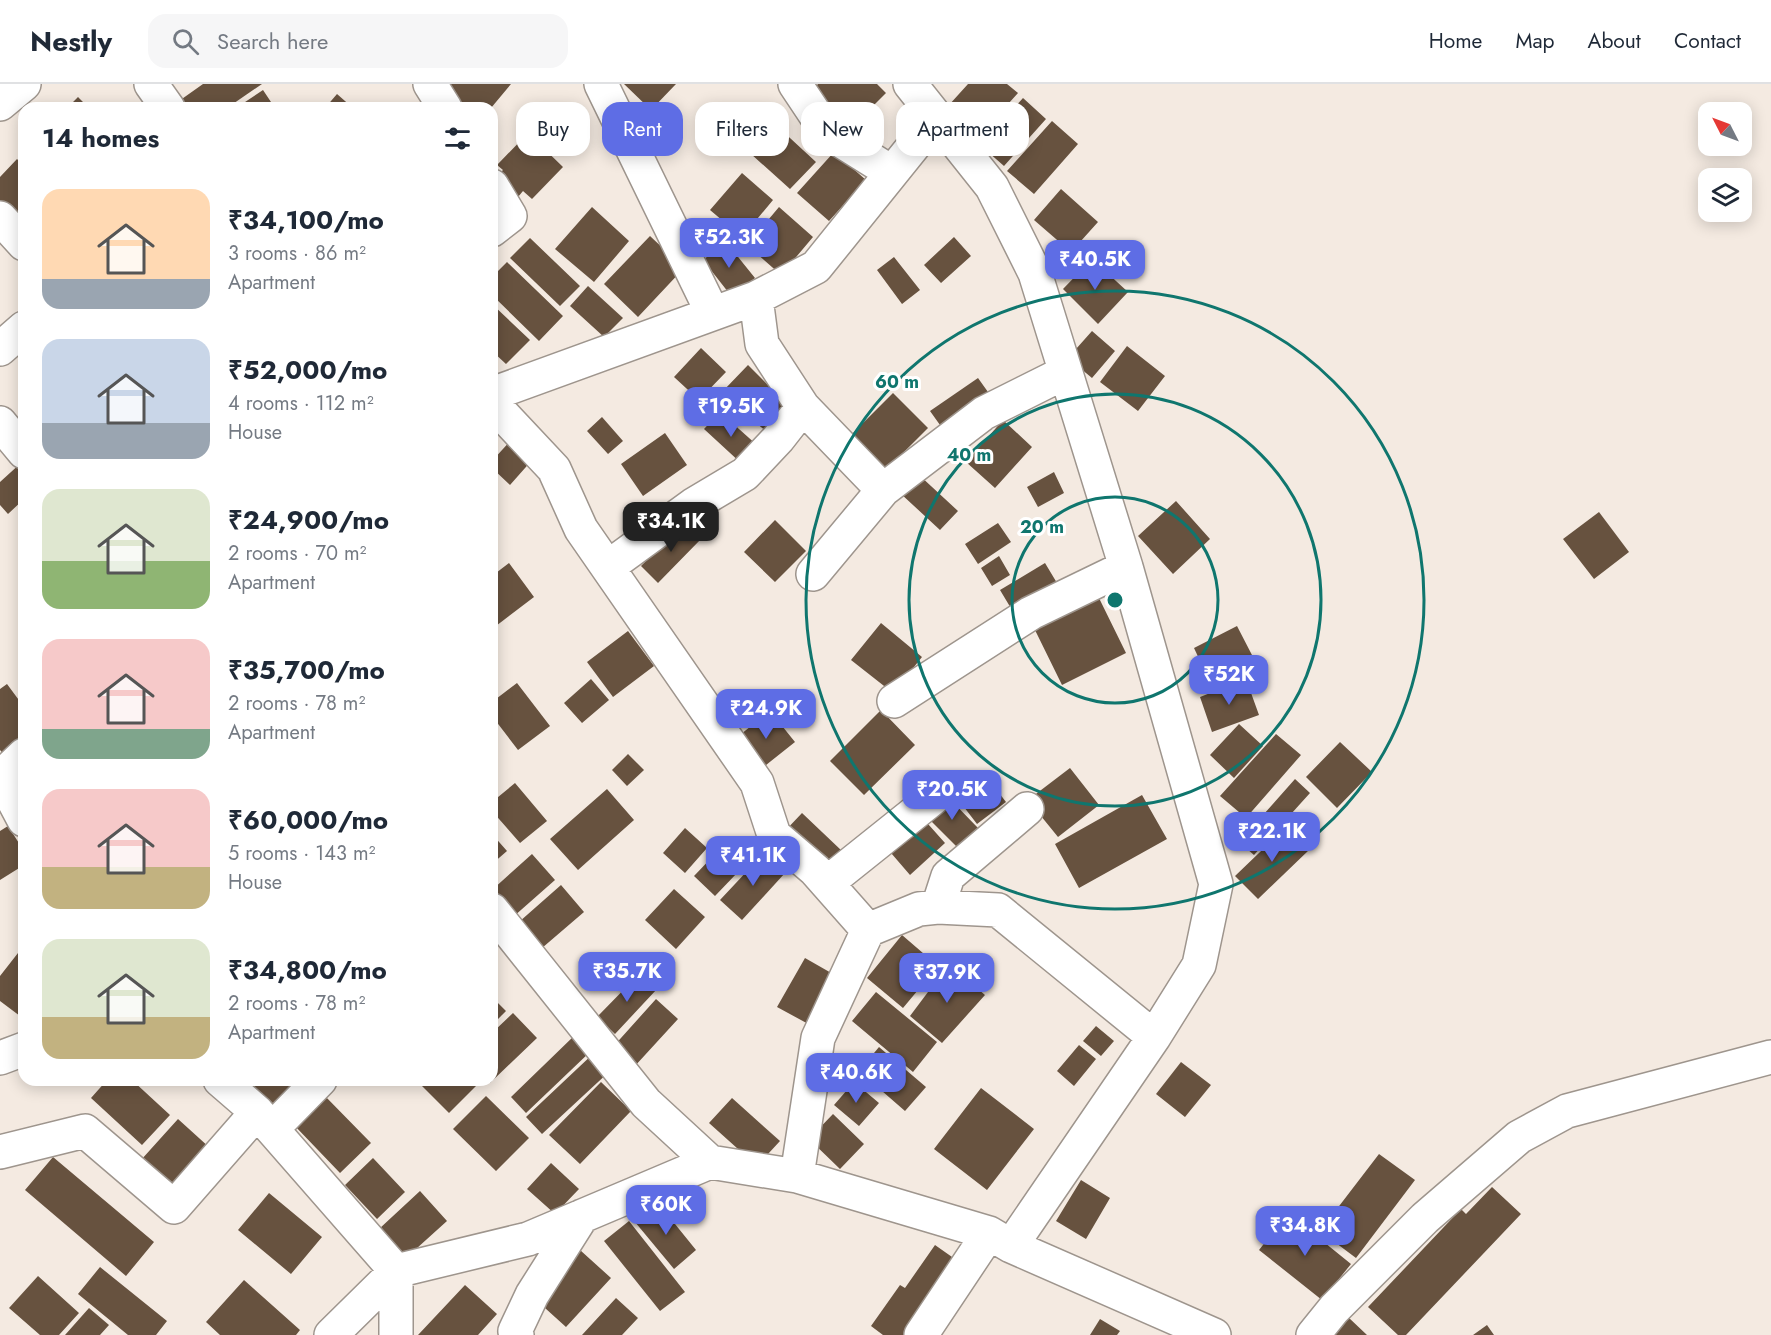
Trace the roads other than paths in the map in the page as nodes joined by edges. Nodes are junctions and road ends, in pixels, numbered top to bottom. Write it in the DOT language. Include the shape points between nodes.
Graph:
graph roads {
  1 [pos="24,84"];
  2 [pos="150,84"];
  3 [pos="430,84"];
  4 [pos="601,84"];
  5 [pos="795,84"];
  6 [pos="917,87"];
  7 [pos="164,102"];
  8 [pos="441,102"];
  9 [pos="926,102"];
  10 [pos="0,104"];
  11 [pos="904,156"];
  12 [pos="967,156"];
  13 [pos="891,172"];
  14 [pos="498,196"];
  15 [pos="0,218"];
  16 [pos="498,225"];
  17 [pos="18,238"];
  18 [pos="756,298"];
  19 [pos="712,312"];
  20 [pos="18,333"];
  21 [pos="0,349"];
  22 [pos="1064,373"];
  23 [pos="498,392"];
  24 [pos="803,408"];
  25 [pos="498,409"];
  26 [pos="0,423"];
  27 [pos="18,445"];
  28 [pos="883,490"];
  29 [pos="608,567"];
  30 [pos="1126,567"];
  31 [pos="813,574"];
  32 [pos="894,701"];
  33 [pos="8,769"];
  34 [pos="942,791"];
  35 [pos="18,801"];
  36 [pos="1027,809"];
  37 [pos="827,883"];
  38 [pos="938,907"];
  39 [pos="498,918"];
  40 [pos="868,930"];
  41 [pos="1154,1037"];
  42 [pos="18,1051"];
  43 [pos="1771,1057"];
  44 [pos="0,1058"];
  45 [pos="227,1086"];
  46 [pos="312,1086"];
  47 [pos="265,1121"];
  48 [pos="0,1152"];
  49 [pos="710,1162"];
  50 [pos="797,1176"];
  51 [pos="582,1216"];
  52 [pos="1000,1239"];
  53 [pos="396,1270"];
  54 [pos="331,1335"];
  55 [pos="396,1335"];
  56 [pos="517,1335"];
  57 [pos="921,1335"];
  58 [pos="1215,1335"];
  59 [pos="1313,1335"];
  1 -- 10 [label="street"];
  2 -- 7 [label="street"];
  3 -- 8 [label="street"];
  4 -- 19 [label="street"];
  5 -- 13 [label="street" via="827,132"];
  6 -- 9 [label="street"];
  11 -- 13 [label="street"];
  12 -- 22 [label="street" via="992,187 1035,273"];
  13 -- 18 [label="street" via="816,267"];
  14 -- 16 [label="street" via="510,216"];
  15 -- 17 [label="street"];
  18 -- 19 [label="street"];
  18 -- 24 [label="street" via="762,344"];
  19 -- 23 [label="street"];
  20 -- 21 [label="street"];
  22 -- 28 [label="street" via="984,413"];
  22 -- 30 [label="street"];
  24 -- 28 [label="street"];
  24 -- 29 [label="street" via="745,474"];
  25 -- 29 [label="street" via="554,469 581,529"];
  26 -- 27 [label="street"];
  28 -- 31 [label="street"];
  29 -- 37 [label="street" via="757,783 774,834"];
  30 -- 32 [label="street" via="1030,614"];
  30 -- 41 [label="street" via="1216,884 1199,965"];
  33 -- 35 [label="street"];
  34 -- 37 [label="street"];
  36 -- 38 [label="street" via="948,876"];
  37 -- 40 [label="street"];
  38 -- 40 [label="street" via="919,909"];
  38 -- 41 [label="street" via="998,910"];
  39 -- 49 [label="street" via="646,1103"];
  40 -- 50 [label="street" via="818,1038"];
  41 -- 52 [label="street"];
  42 -- 44 [label="street"];
  43 -- 59 [label="street" via="1567,1111 1519,1137 1425,1218"];
  45 -- 47 [label="street"];
  46 -- 47 [label="street"];
  47 -- 48 [label="street" via="174,1207 85,1131"];
  47 -- 53 [label="street"];
  49 -- 50 [label="street"];
  49 -- 51 [label="street"];
  50 -- 52 [label="street"];
  51 -- 53 [label="street" via="528,1239"];
  51 -- 56 [label="street" via="532,1295 515,1331"];
  52 -- 57 [label="street"];
  52 -- 58 [label="street"];
  53 -- 54 [label="street"];
  53 -- 55 [label="street"];
}
